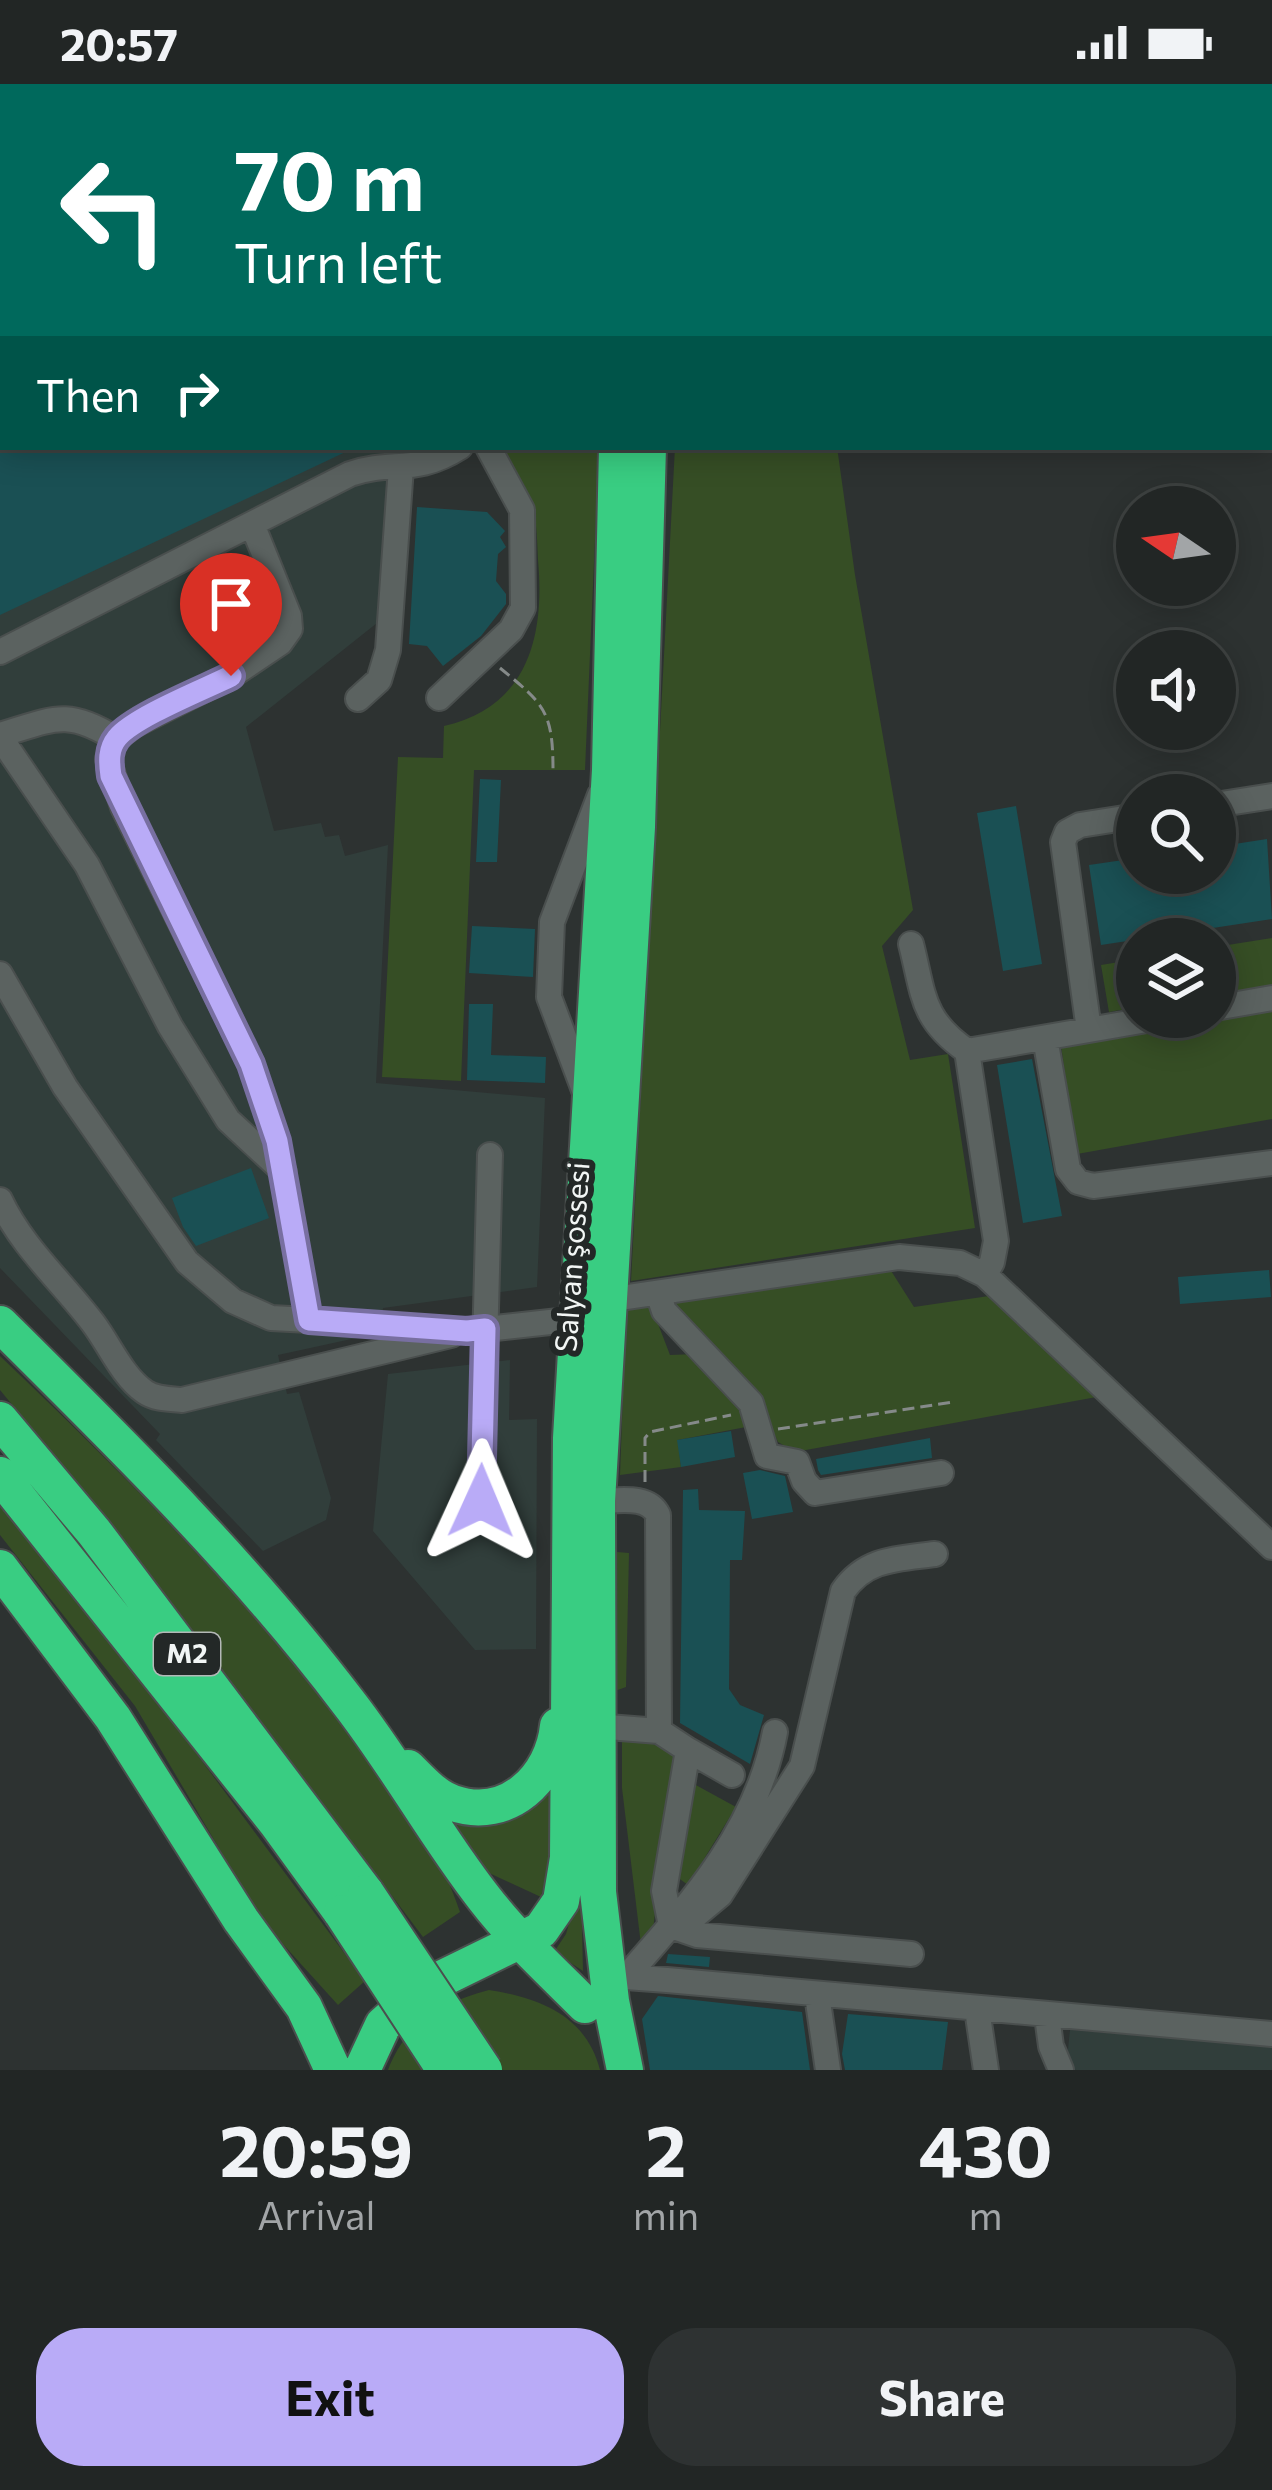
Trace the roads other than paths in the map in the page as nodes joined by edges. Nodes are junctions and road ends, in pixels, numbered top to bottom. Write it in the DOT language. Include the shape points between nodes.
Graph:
graph roads {
  1 [pos="454,450"];
  2 [pos="490,450"];
  3 [pos="617,450"];
  4 [pos="648,450"];
  5 [pos="364,458"];
  6 [pos="401,467"];
  7 [pos="252,524"];
  8 [pos="0,652"];
  9 [pos="439,698"];
  10 [pos="358,700"];
  11 [pos="0,736"];
  12 [pos="116,739"];
  13 [pos="610,770"];
  14 [pos="1272,796"];
  15 [pos="1236,802"];
  16 [pos="1116,819"];
  17 [pos="911,944"];
  18 [pos="0,974"];
  19 [pos="1272,998"];
  20 [pos="1236,1004"];
  21 [pos="1116,1025"];
  22 [pos="1089,1030"];
  23 [pos="1045,1038"];
  24 [pos="967,1051"];
  25 [pos="591,1108"];
  26 [pos="490,1154"];
  27 [pos="1272,1163"];
  28 [pos="284,1172"];
  29 [pos="0,1201"];
  30 [pos="985,1275"];
  31 [pos="658,1293"];
  32 [pos="592,1309"];
  33 [pos="309,1320"];
  34 [pos="0,1324"];
  35 [pos="476,1330"];
  36 [pos="0,1420"];
  37 [pos="941,1473"];
  38 [pos="0,1475"];
  39 [pos="481,1501"];
  40 [pos="597,1501"];
  41 [pos="1272,1547"];
  42 [pos="935,1554"];
  43 [pos="0,1568"];
  44 [pos="568,1614"];
  45 [pos="351,1705"];
  46 [pos="595,1726"];
  47 [pos="658,1731"];
  48 [pos="775,1732"];
  49 [pos="688,1750"];
  50 [pos="732,1775"];
  51 [pos="354,1903"];
  52 [pos="671,1926"];
  53 [pos="521,1942"];
  54 [pos="911,1954"];
  55 [pos="433,1983"];
  56 [pos="606,1987"];
  57 [pos="817,1995"];
  58 [pos="977,2009"];
  59 [pos="1048,2016"];
  60 [pos="1272,2034"];
  61 [pos="333,2070"];
  62 [pos="362,2070"];
  63 [pos="445,2070"];
  64 [pos="484,2070"];
  65 [pos="625,2070"];
  66 [pos="828,2070"];
  67 [pos="986,2070"];
  68 [pos="1061,2070"];
  1 -- 6 [label="lane" via="425,466"];
  2 -- 9 [label="lane" via="522,510 523,608 511,630"];
  3 -- 13 [label="highway, Salyan şossesi"];
  4 -- 32 [label="highway, Salyan şossesi" via="638,809"];
  5 -- 6 [label="lane"];
  5 -- 7 [label="lane"];
  6 -- 10 [label="lane" via="388,650 379,680"];
  7 -- 8 [label="lane"];
  7 -- 12 [label="lane" via="290,629 231,676"];
  11 -- 12 [label="lane" via="84,718"];
  11 -- 28 [label="lane" via="87,865 228,1120"];
  12 -- 28 [label="lane" via="108,758 117,791 251,1064"];
  13 -- 25 [label="highway, Salyan şossesi"];
  13 -- 25 [label="lane" via="552,922 549,997"];
  14 -- 15 [label="lane"];
  16 -- 22 [label="lane" via="1080,825 1063,842"];
  17 -- 24 [label="lane" via="931,1020"];
  18 -- 33 [label="lane" via="65,1088 188,1262 233,1301 271,1318"];
  19 -- 20 [label="lane"];
  21 -- 22 [label="lane"];
  22 -- 23 [label="lane"];
  23 -- 24 [label="lane"];
  23 -- 27 [label="lane" via="1068,1169 1078,1182"];
  24 -- 30 [label="lane" via="996,1241"];
  25 -- 32 [label="highway, Salyan şossesi"];
  26 -- 35 [label="lane"];
  28 -- 33 [label="lane"];
  29 -- 35 [label="lane" via="130,1377 164,1399"];
  30 -- 31 [label="lane" via="960,1263 899,1257"];
  30 -- 41 [label="lane"];
  31 -- 32 [label="lane"];
  31 -- 37 [label="lane" via="664,1311 744,1394 766,1456 797,1462 814,1493"];
  32 -- 35 [label="lane"];
  32 -- 40 [label="highway, Salyan şossesi"];
  32 -- 44 [label="highway, Salyan şossesi"];
  33 -- 35 [label="lane"];
  34 -- 45 [label="highway" via="199,1524"];
  35 -- 39 [label="lane"];
  36 -- 51 [label="highway, M2" via="94,1532"];
  38 -- 51 [label="highway, M2" via="249,1786"];
  40 -- 46 [label="highway, Salyan şossesi"];
  40 -- 47 [label="lane" via="655,1507"];
  42 -- 52 [label="lane" via="857,1571 835,1613 802,1766 720,1895"];
  43 -- 61 [label="highway" via="112,1718 304,2007"];
  44 -- 45 [label="highway" via="550,1759 540,1778 502,1803 455,1804 437,1795"];
  44 -- 53 [label="highway" via="565,1882 554,1916"];
  45 -- 53 [label="highway"];
  46 -- 47 [label="lane"];
  46 -- 56 [label="highway, Salyan şossesi"];
  47 -- 49 [label="lane"];
  48 -- 52 [label="lane" via="755,1804"];
  49 -- 50 [label="lane"];
  49 -- 52 [label="lane" via="664,1891"];
  51 -- 63 [label="highway, bridge"];
  51 -- 64 [label="highway, bridge"];
  52 -- 54 [label="lane"];
  52 -- 56 [label="lane"];
  53 -- 55 [label="highway"];
  53 -- 56 [label="highway"];
  55 -- 56 [label="highway" via="483,1970"];
  55 -- 62 [label="highway" via="383,2025"];
  56 -- 57 [label="lane"];
  56 -- 65 [label="highway" via="611,2036"];
  57 -- 58 [label="lane"];
  57 -- 66 [label="lane"];
  58 -- 59 [label="lane"];
  58 -- 67 [label="lane"];
  59 -- 60 [label="lane"];
  59 -- 68 [label="lane"];
}
